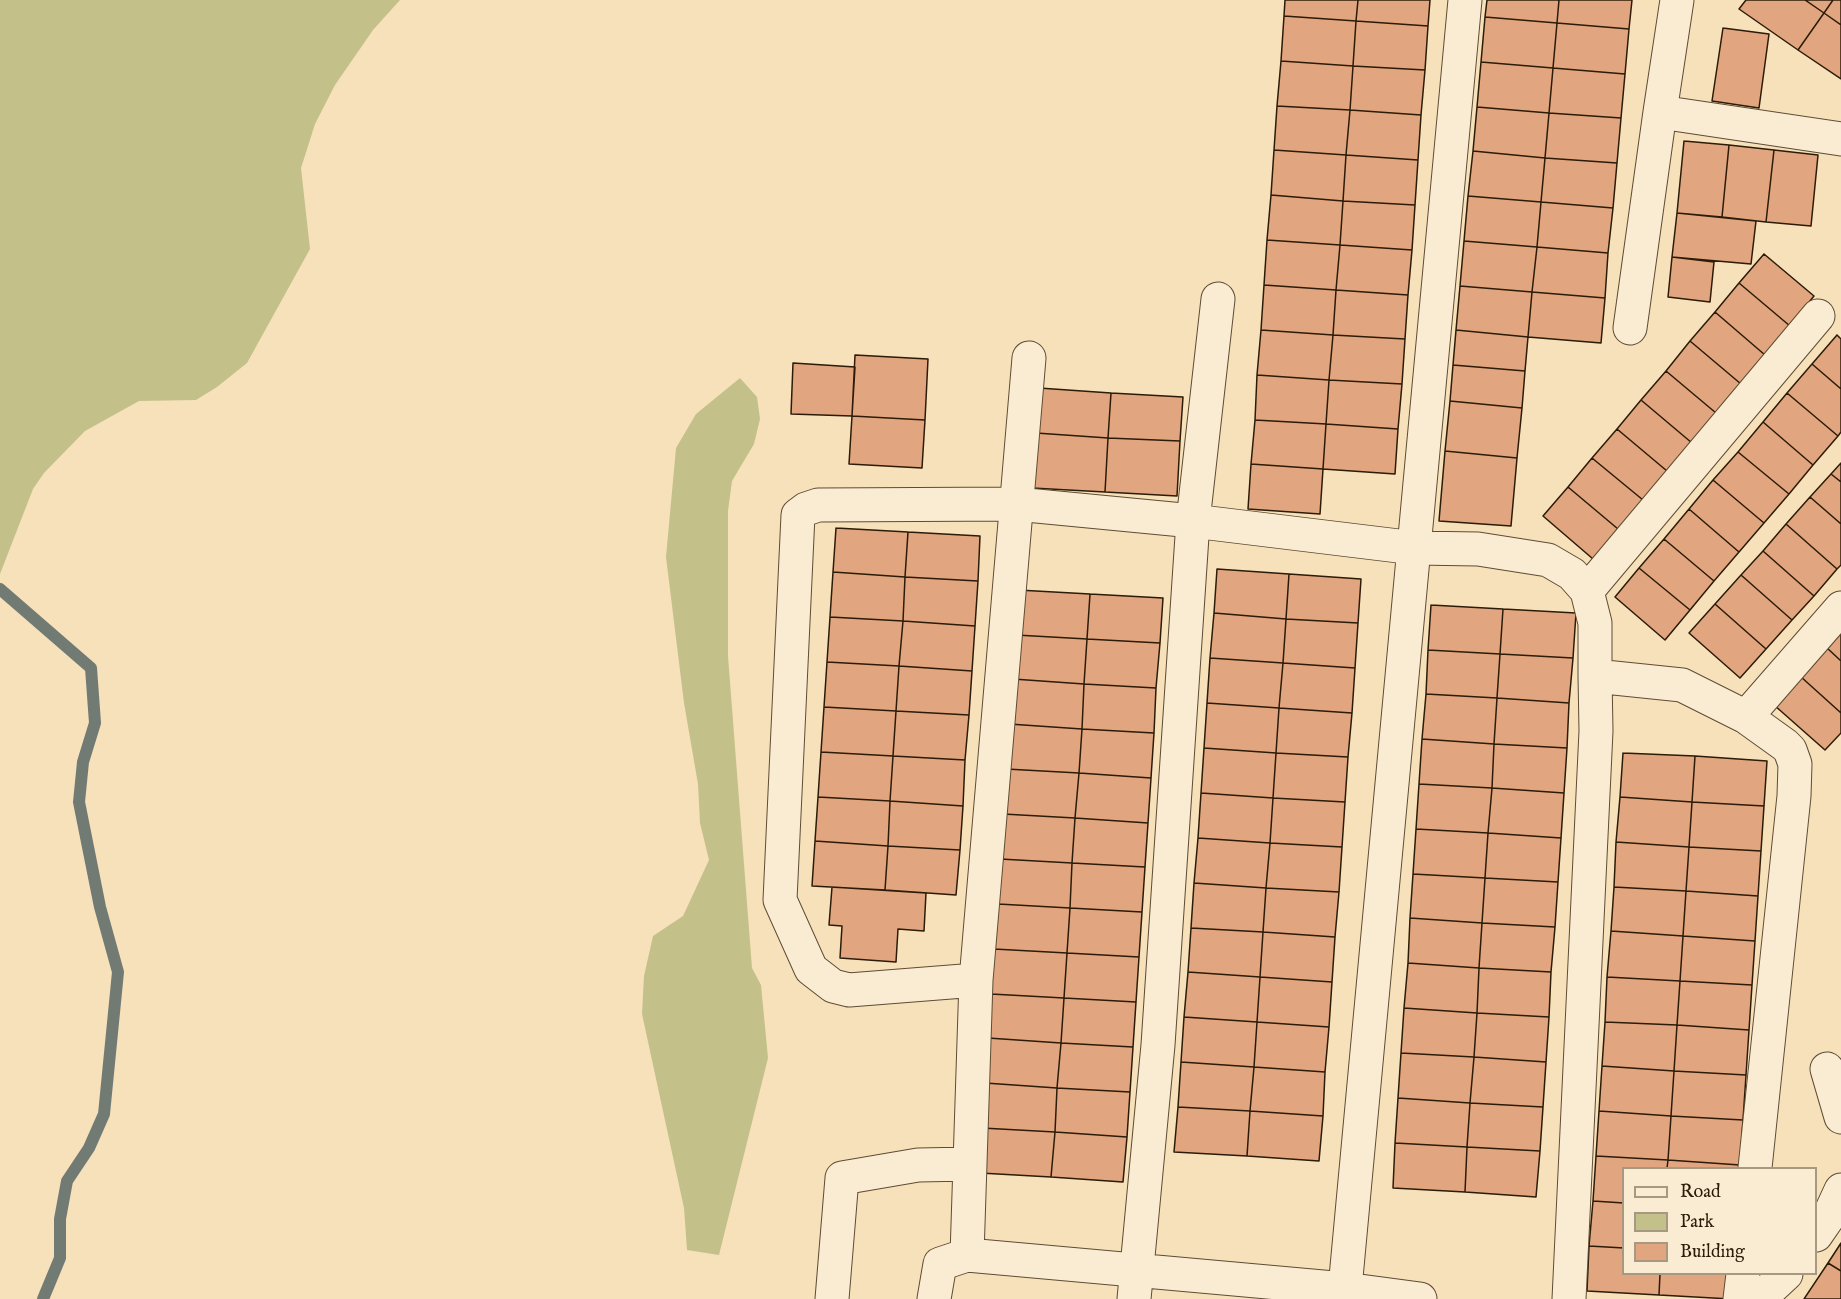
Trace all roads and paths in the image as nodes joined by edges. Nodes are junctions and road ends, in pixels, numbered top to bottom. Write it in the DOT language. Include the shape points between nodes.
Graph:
graph roads {
  1 [pos="1465,0"];
  2 [pos="1677,0"];
  3 [pos="1660,112"];
  4 [pos="1841,140"];
  5 [pos="1218,299"];
  6 [pos="1818,316"];
  7 [pos="1630,328"];
  8 [pos="1029,358"];
  9 [pos="1016,504"];
  10 [pos="1193,521"];
  11 [pos="1415,548"];
  12 [pos="1587,591"];
  13 [pos="1841,608"];
  14 [pos="1595,676"];
  15 [pos="1746,717"];
  16 [pos="976,980"];
  17 [pos="1827,1069"];
  18 [pos="1841,1117"];
  19 [pos="970,1164"];
  20 [pos="1755,1167"];
  21 [pos="1841,1190"];
  22 [pos="1817,1232"];
  23 [pos="967,1255"];
  24 [pos="1743,1275"];
  25 [pos="1785,1275"];
  26 [pos="1136,1285"];
  27 [pos="1345,1294"];
  28 [pos="832,1299"];
  29 [pos="934,1299"];
  30 [pos="1420,1299"];
  31 [pos="1569,1299"];
  32 [pos="1740,1299"];
  33 [pos="1760,1299"];
  1 -- 11 [label="street"];
  2 -- 3 [label="street"];
  3 -- 4 [label="street"];
  3 -- 7 [label="street"];
  5 -- 10 [label="street"];
  6 -- 12 [label="street"];
  8 -- 9 [label="street"];
  9 -- 10 [label="street"];
  9 -- 16 [label="street"];
  9 -- 16 [label="street" via="818,505 798,515 780,900 811,969 833,986 849,990"];
  10 -- 11 [label="street"];
  10 -- 26 [label="street" via="1158,1045"];
  11 -- 12 [label="street" via="1478,549 1548,560 1572,574"];
  11 -- 27 [label="street"];
  12 -- 14 [label="street" via="1595,622"];
  13 -- 15 [label="street"];
  14 -- 15 [label="street" via="1682,684"];
  14 -- 31 [label="street" via="1596,731"];
  15 -- 20 [label="street" via="1785,745 1795,764"];
  16 -- 19 [label="street"];
  17 -- 18 [label="street"];
  19 -- 23 [label="street"];
  19 -- 28 [label="street" via="918,1165 842,1178"];
  21 -- 22 [label="street"];
  23 -- 26 [label="street"];
  23 -- 29 [label="street" via="940,1264"];
  24 -- 32 [label="street"];
  25 -- 33 [label="street"];
  26 -- 27 [label="street"];
  27 -- 30 [label="street"];
}
